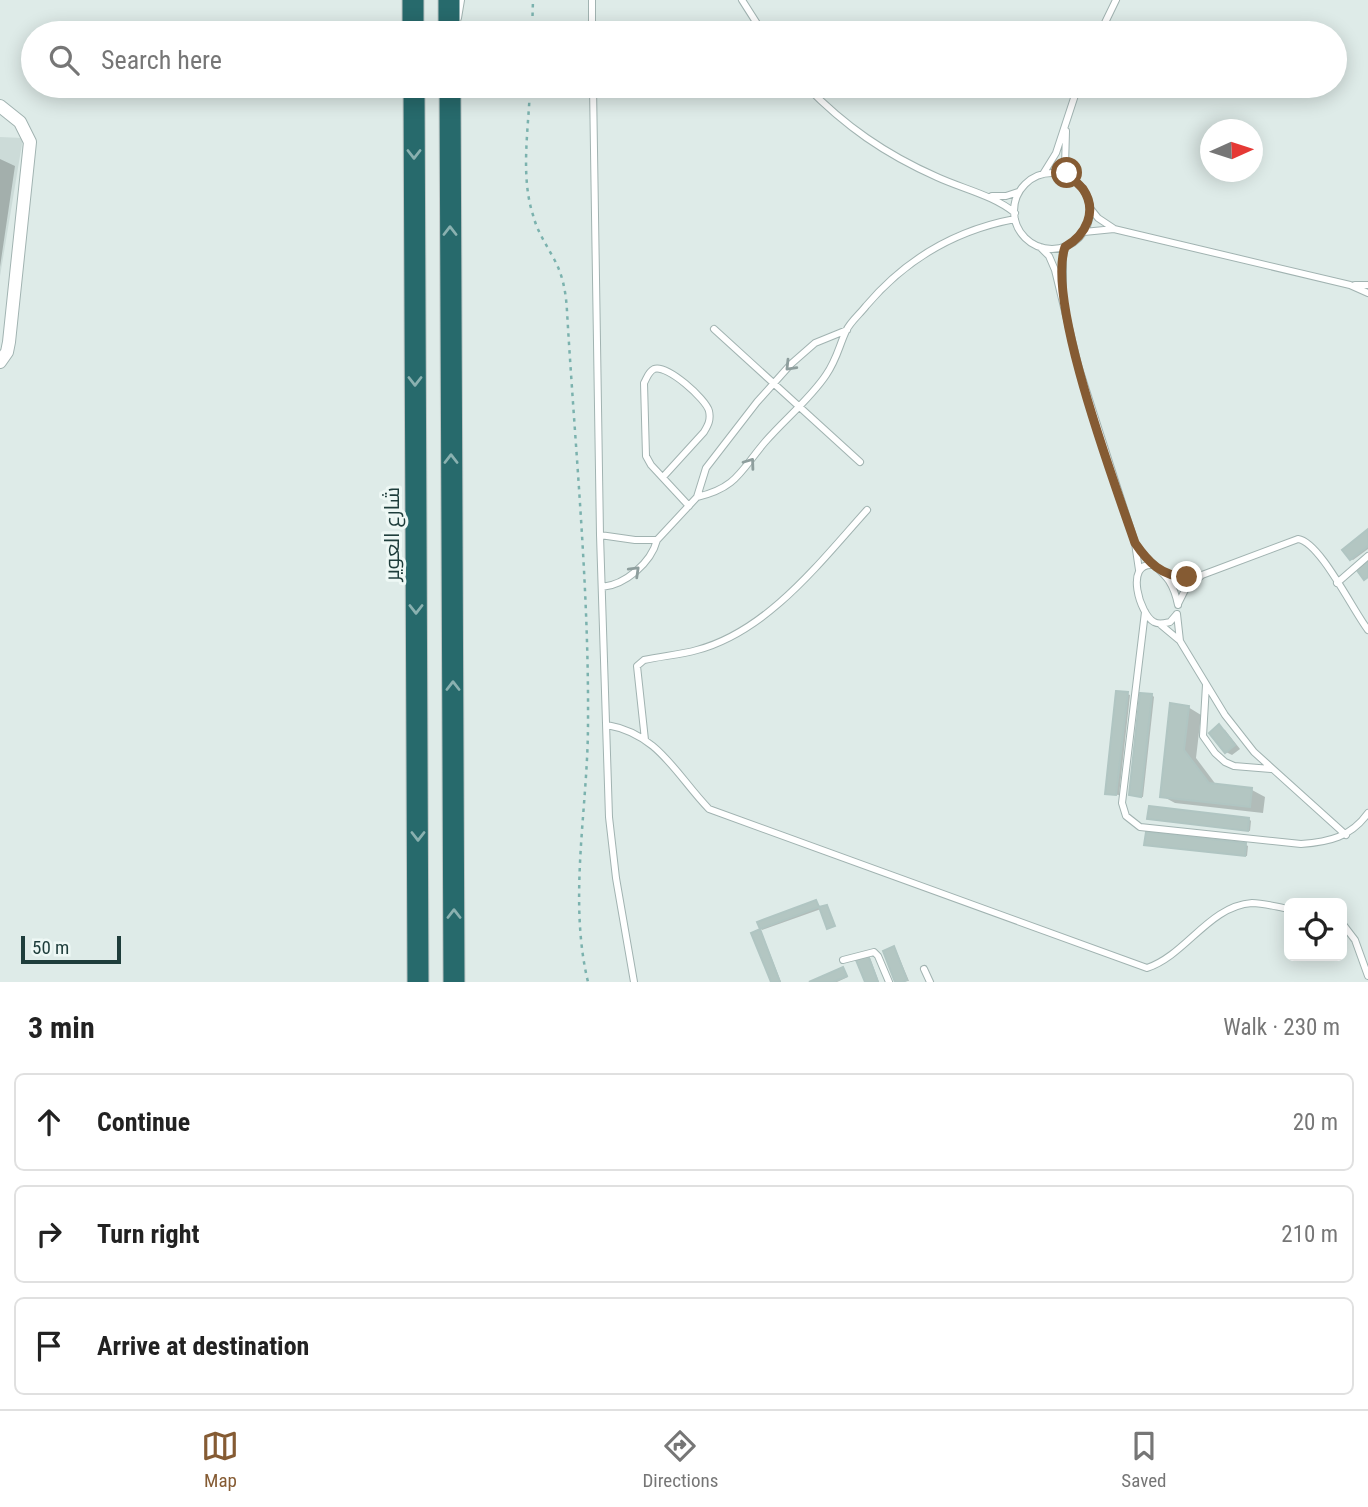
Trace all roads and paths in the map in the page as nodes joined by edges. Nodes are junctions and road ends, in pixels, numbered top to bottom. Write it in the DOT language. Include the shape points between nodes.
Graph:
graph roads {
  1 [pos="413,0"];
  2 [pos="449,0"];
  3 [pos="460,0"];
  4 [pos="533,0"];
  5 [pos="592,0"];
  6 [pos="742,0"];
  7 [pos="1116,0"];
  8 [pos="413,21"];
  9 [pos="449,21"];
  10 [pos="457,21"];
  11 [pos="532,21"];
  12 [pos="592,21"];
  13 [pos="756,21"];
  14 [pos="1106,21"];
  15 [pos="414,98"];
  16 [pos="450,98"];
  17 [pos="530,98"];
  18 [pos="593,98"];
  19 [pos="818,98"];
  20 [pos="1074,98"];
  21 [pos="0,106"];
  22 [pos="1068,119"];
  23 [pos="1043,174"];
  24 [pos="1071,178"];
  25 [pos="1021,190"];
  26 [pos="973,192"];
  27 [pos="1090,208"];
  28 [pos="1015,216"];
  29 [pos="1114,229"];
  30 [pos="1084,232"];
  31 [pos="1040,247"];
  32 [pos="1065,247"];
  33 [pos="1350,285"];
  34 [pos="1368,285"];
  35 [pos="1368,293"];
  36 [pos="1065,311"];
  37 [pos="714,329"];
  38 [pos="846,330"];
  39 [pos="0,362"];
  40 [pos="774,384"];
  41 [pos="799,405"];
  42 [pos="860,461"];
  43 [pos="663,477"];
  44 [pos="697,497"];
  45 [pos="689,506"];
  46 [pos="867,510"];
  47 [pos="600,535"];
  48 [pos="657,540"];
  49 [pos="1135,543"];
  50 [pos="1368,556"];
  51 [pos="1153,565"];
  52 [pos="1139,570"];
  53 [pos="1166,574"];
  54 [pos="1202,575"];
  55 [pos="1337,583"];
  56 [pos="602,587"];
  57 [pos="1178,604"];
  58 [pos="1145,612"];
  59 [pos="1177,614"];
  60 [pos="1156,623"];
  61 [pos="1368,629"];
  62 [pos="1180,641"];
  63 [pos="1206,683"];
  64 [pos="607,725"];
  65 [pos="645,740"];
  66 [pos="1272,769"];
  67 [pos="1368,813"];
  68 [pos="1346,835"];
  69 [pos="1284,908"];
  70 [pos="1347,930"];
  71 [pos="843,960"];
  72 [pos="924,969"];
  73 [pos="1368,976"];
  74 [pos="418,982"];
  75 [pos="454,982"];
  76 [pos="588,982"];
  77 [pos="634,982"];
  78 [pos="889,982"];
  79 [pos="930,982"];
  1 -- 8 [label="highway"];
  2 -- 9 [label="highway"];
  3 -- 10 [label="lane"];
  4 -- 11 [label="path"];
  5 -- 12 [label="lane"];
  6 -- 13 [label="lane"];
  7 -- 14 [label="lane"];
  15 -- 74 [label="highway, شارع العوير, one-way"];
  75 -- 16 [label="highway, one-way"];
  17 -- 76 [label="path" via="529,202 558,268 567,311 588,674 579,911"];
  18 -- 47 [label="lane"];
  19 -- 26 [label="lane" via="874,144"];
  20 -- 22 [label="lane"];
  21 -- 39 [label="street" via="20,122 30,142 9,342"];
  22 -- 23 [label="lane"];
  22 -- 24 [label="lane" via="1064,159"];
  23 -- 24 [label="lane"];
  23 -- 25 [label="lane"];
  24 -- 27 [label="lane" via="1087,196"];
  25 -- 26 [label="lane" via="1000,197"];
  25 -- 28 [label="lane"];
  26 -- 28 [label="lane" via="998,201"];
  27 -- 29 [label="lane"];
  27 -- 30 [label="lane"];
  28 -- 31 [label="lane" via="1021,232"];
  28 -- 38 [label="lane" via="985,224 924,254 877,293"];
  29 -- 30 [label="lane"];
  29 -- 33 [label="lane"];
  30 -- 32 [label="lane"];
  31 -- 32 [label="lane"];
  31 -- 36 [label="lane" via="1052,262"];
  32 -- 36 [label="lane"];
  33 -- 34 [label="lane"];
  33 -- 35 [label="lane"];
  36 -- 49 [label="lane"];
  37 -- 40 [label="lane"];
  38 -- 40 [label="lane, one-way" via="814,343"];
  38 -- 41 [label="lane" via="825,377"];
  40 -- 41 [label="lane"];
  40 -- 44 [label="lane" via="720,446 706,468"];
  41 -- 42 [label="lane"];
  44 -- 41 [label="lane, one-way" via="715,493 739,478"];
  43 -- 43 [label="lane" via="646,456 644,383 649,373 662,368 707,404 710,415 704,432"];
  43 -- 45 [label="lane"];
  44 -- 45 [label="lane"];
  45 -- 48 [label="lane"];
  46 -- 65 [label="lane" via="793,592 738,633 699,650 644,660 637,666"];
  47 -- 48 [label="lane"];
  47 -- 56 [label="lane"];
  56 -- 48 [label="lane, one-way" via="622,583"];
  49 -- 51 [label="lane"];
  49 -- 52 [label="lane"];
  50 -- 55 [label="lane"];
  51 -- 52 [label="lane"];
  51 -- 53 [label="lane"];
  52 -- 58 [label="lane" via="1137,587"];
  53 -- 54 [label="lane"];
  53 -- 57 [label="lane"];
  54 -- 55 [label="lane" via="1298,538 1315,549"];
  54 -- 57 [label="lane" via="1185,590"];
  55 -- 61 [label="lane"];
  56 -- 64 [label="lane"];
  57 -- 59 [label="lane"];
  58 -- 60 [label="lane"];
  58 -- 68 [label="lane" via="1122,803 1128,820 1140,827 1289,844"];
  59 -- 60 [label="lane" via="1170,621"];
  59 -- 62 [label="lane"];
  60 -- 62 [label="lane"];
  62 -- 63 [label="lane"];
  63 -- 66 [label="lane" via="1225,715"];
  63 -- 66 [label="lane" via="1203,736 1215,752 1234,766"];
  64 -- 65 [label="lane"];
  64 -- 77 [label="lane" via="615,878"];
  65 -- 69 [label="lane" via="663,752 709,809 1147,968 1166,960 1237,906 1254,903"];
  66 -- 68 [label="lane"];
  67 -- 68 [label="lane"];
  70 -- 73 [label="lane"];
  71 -- 78 [label="lane" via="874,952"];
  72 -- 79 [label="lane"];
}
